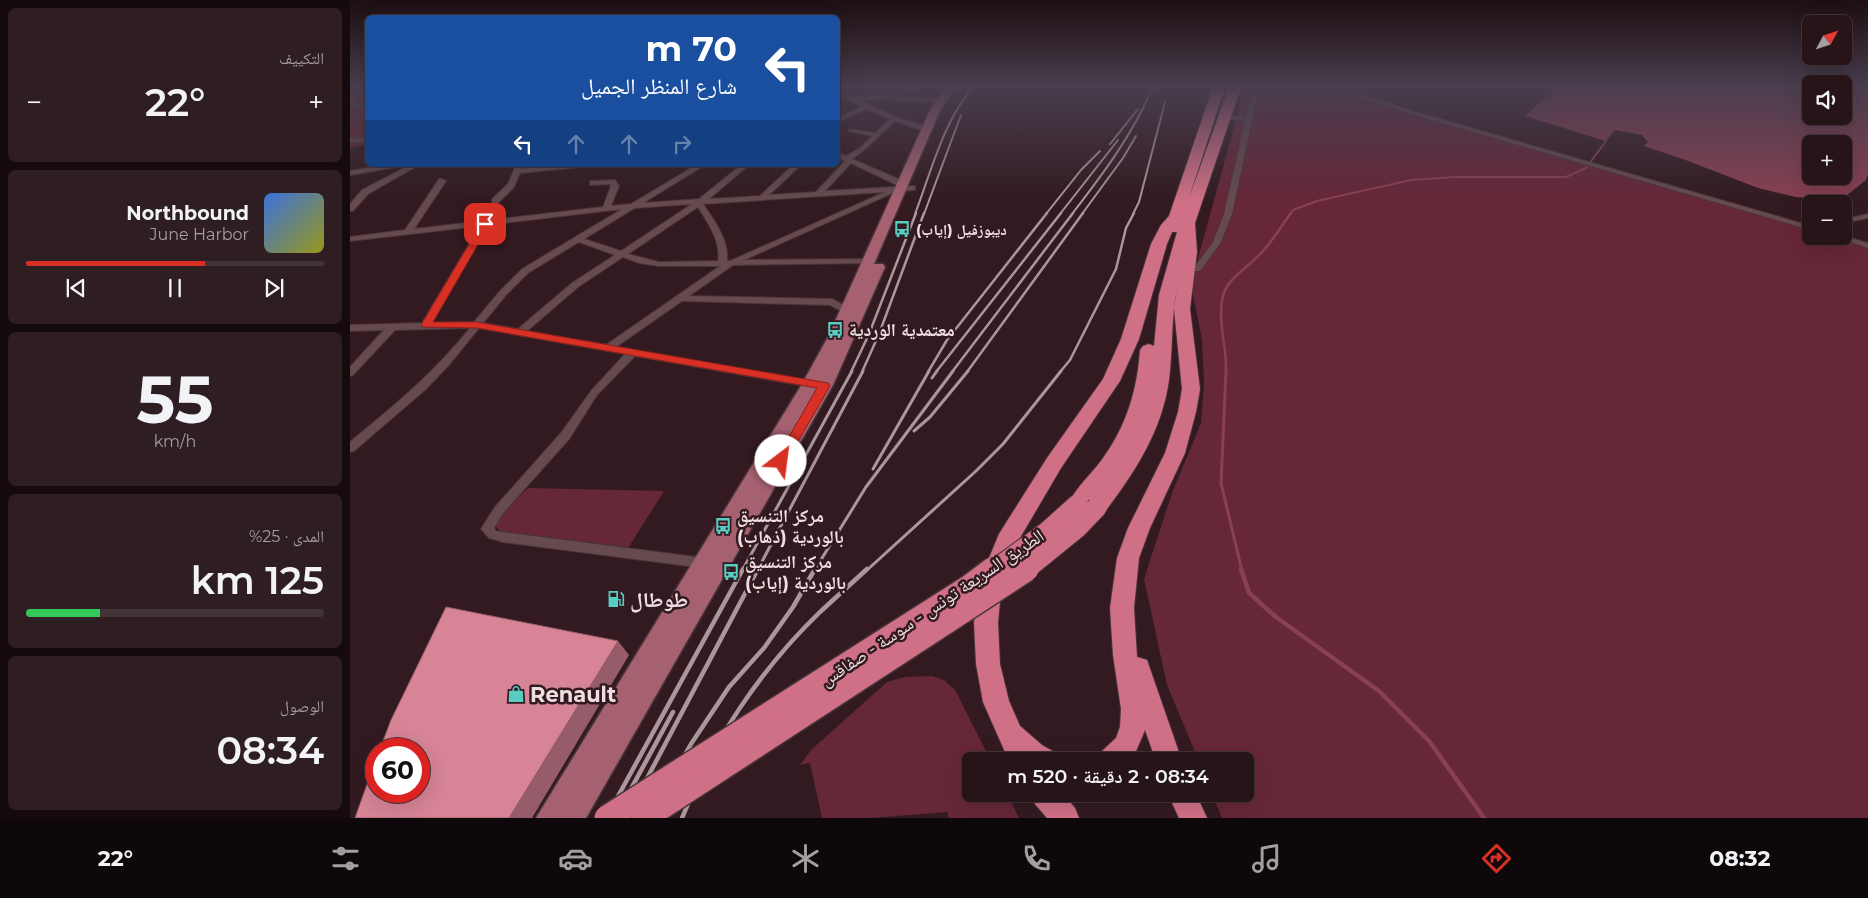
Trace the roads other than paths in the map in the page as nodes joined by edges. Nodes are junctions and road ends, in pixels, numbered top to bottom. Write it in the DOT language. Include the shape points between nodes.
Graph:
graph roads {
  1 [pos="887,125"];
  2 [pos="912,125"];
  3 [pos="929,125"];
  4 [pos="936,125"];
  5 [pos="1208,125"];
  6 [pos="1223,125"];
  7 [pos="1248,125"];
  8 [pos="1457,125"];
  9 [pos="927,128"];
  10 [pos="851,130"];
  11 [pos="877,135"];
  12 [pos="365,140"];
  13 [pos="350,141"];
  14 [pos="840,156"];
  15 [pos="849,160"];
  16 [pos="385,167"];
  17 [pos="411,167"];
  18 [pos="540,167"];
  19 [pos="698,167"];
  20 [pos="743,167"];
  21 [pos="795,167"];
  22 [pos="519,168"];
  23 [pos="350,173"];
  24 [pos="442,181"];
  25 [pos="592,183"];
  26 [pos="905,186"];
  27 [pos="818,194"];
  28 [pos="763,197"];
  29 [pos="495,201"];
  30 [pos="700,202"];
  31 [pos="632,206"];
  32 [pos="350,209"];
  33 [pos="606,209"];
  34 [pos="1868,216"];
  35 [pos="1852,219"];
  36 [pos="1182,220"];
  37 [pos="1790,222"];
  38 [pos="1802,222"];
  39 [pos="485,224"];
  40 [pos="1802,225"];
  41 [pos="408,232"];
  42 [pos="350,239"];
  43 [pos="578,239"];
  44 [pos="1852,241"];
  45 [pos="1868,246"];
  46 [pos="623,253"];
  47 [pos="869,261"];
  48 [pos="726,264"];
  49 [pos="1197,269"];
  50 [pos="680,298"];
  51 [pos="846,310"];
  52 [pos="426,325"];
  53 [pos="477,325"];
  54 [pos="393,326"];
  55 [pos="350,328"];
  56 [pos="519,333"];
  57 [pos="608,348"];
  58 [pos="632,353"];
  59 [pos="350,373"];
  60 [pos="817,385"];
  61 [pos="350,448"];
  62 [pos="1087,505"];
  63 [pos="704,563"];
  64 [pos="1122,608"];
  65 [pos="1010,733"];
  66 [pos="1018,752"];
  67 [pos="1031,752"];
  68 [pos="1120,752"];
  69 [pos="1166,752"];
  70 [pos="1052,802"];
  71 [pos="1186,802"];
  72 [pos="548,818"];
  73 [pos="573,818"];
  74 [pos="607,818"];
  75 [pos="644,818"];
  76 [pos="1065,818"];
  77 [pos="1193,818"];
  1 -- 11 [label="street"];
  2 -- 9 [label="street"];
  3 -- 9 [label="main road"];
  4 -- 26 [label="main road"];
  5 -- 36 [label="highway, الطريق السريعة تونس - سوسة - صفاقس"];
  6 -- 36 [label="highway, الطريق السريعة تونس - سوسة - صفاقس"];
  7 -- 49 [label="street" via="1228,214 1217,242"];
  8 -- 37 [label="street"];
  9 -- 26 [label="main road"];
  10 -- 11 [label="street"];
  11 -- 15 [label="street"];
  12 -- 13 [label="street"];
  14 -- 15 [label="street"];
  15 -- 26 [label="street"];
  15 -- 27 [label="street"];
  16 -- 23 [label="street"];
  17 -- 32 [label="street" via="365,192"];
  18 -- 22 [label="street"];
  19 -- 31 [label="street"];
  20 -- 30 [label="street"];
  21 -- 28 [label="street"];
  22 -- 29 [label="street" via="511,185"];
  24 -- 41 [label="street"];
  25 -- 33 [label="street" via="612,182 615,186"];
  26 -- 27 [label="street"];
  26 -- 47 [label="main road"];
  26 -- 48 [label="street"];
  26 -- 60 [label="main road" via="845,344"];
  27 -- 28 [label="street"];
  28 -- 30 [label="street"];
  30 -- 31 [label="street"];
  30 -- 46 [label="street"];
  30 -- 48 [label="street" via="721,243"];
  31 -- 33 [label="street"];
  31 -- 43 [label="street"];
  33 -- 39 [label="street"];
  34 -- 35 [label="street"];
  36 -- 62 [label="highway, الطريق السريعة تونس - سوسة - صفاقس" via="1152,416 1133,458"];
  36 -- 64 [label="highway" via="1189,252 1182,309 1191,389 1188,412 1175,453 1128,558"];
  36 -- 65 [label="highway" via="1168,225 1159,244 1130,339 1111,381 1054,463 1007,540 991,580 986,623 988,664 996,702"];
  37 -- 38 [label="street"];
  37 -- 40 [label="street"];
  39 -- 41 [label="street"];
  39 -- 52 [label="street"];
  41 -- 42 [label="street"];
  43 -- 46 [label="street"];
  43 -- 53 [label="street" via="520,275"];
  44 -- 45 [label="street"];
  46 -- 48 [label="street" via="659,264"];
  46 -- 56 [label="street" via="575,285"];
  47 -- 48 [label="street"];
  47 -- 51 [label="main road"];
  48 -- 50 [label="street"];
  50 -- 51 [label="street" via="832,302"];
  50 -- 57 [label="street"];
  51 -- 60 [label="main road"];
  52 -- 53 [label="street"];
  52 -- 54 [label="street"];
  53 -- 56 [label="street"];
  53 -- 61 [label="street" via="422,388"];
  54 -- 55 [label="street"];
  54 -- 59 [label="street"];
  56 -- 57 [label="street"];
  57 -- 58 [label="street"];
  58 -- 60 [label="street"];
  58 -- 63 [label="street" via="594,393 565,436 499,510 487,529 493,535 503,537"];
  60 -- 63 [label="main road"];
  60 -- 73 [label="main road"];
  62 -- 74 [label="highway, الطريق السريعة تونس - سوسة - صفاقس, bridge" via="970,588"];
  62 -- 75 [label="highway, الطريق السريعة تونس - سوسة - صفاقس, bridge" via="1077,528 1032,565"];
  63 -- 72 [label="main road"];
  64 -- 68 [label="highway" via="1134,709 1133,727"];
  64 -- 69 [label="highway" via="1141,682"];
  65 -- 66 [label="highway"];
  65 -- 67 [label="highway"];
  70 -- 76 [label="highway"];
  71 -- 77 [label="highway"];
}
